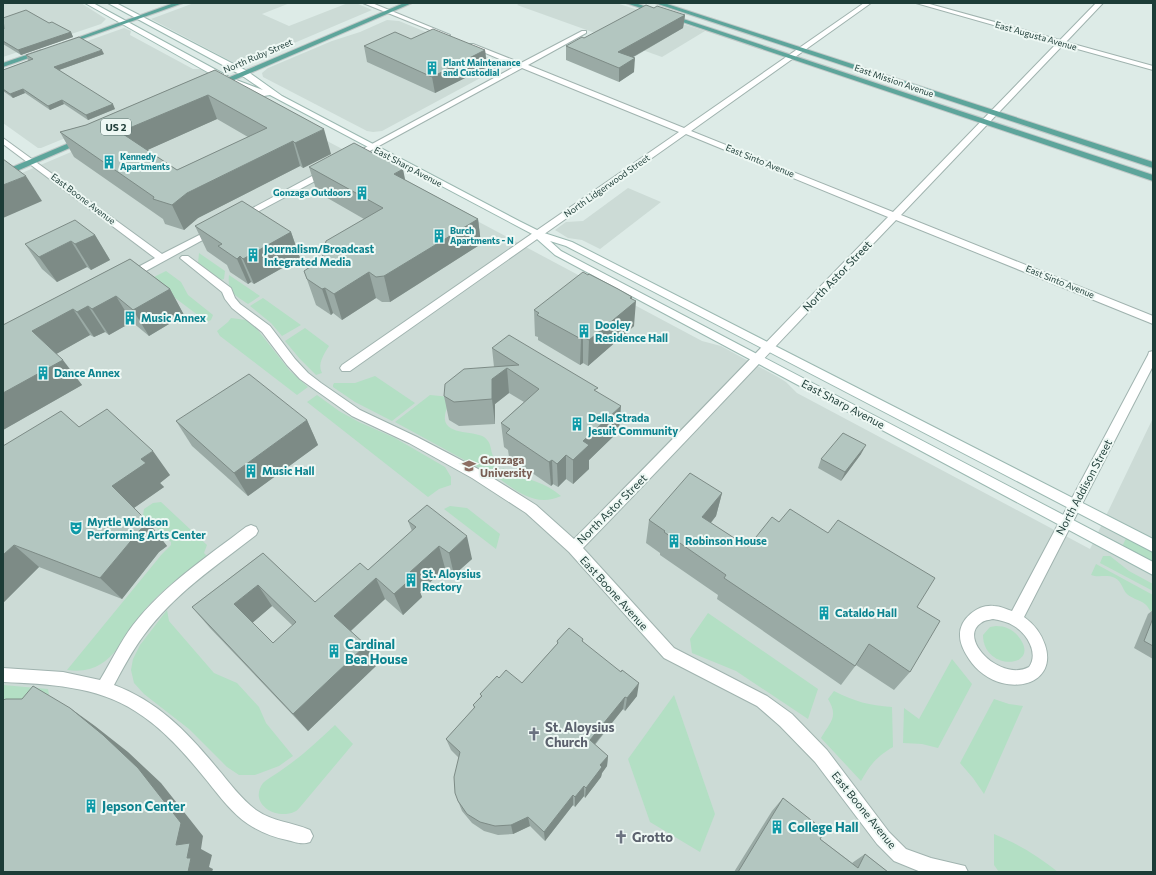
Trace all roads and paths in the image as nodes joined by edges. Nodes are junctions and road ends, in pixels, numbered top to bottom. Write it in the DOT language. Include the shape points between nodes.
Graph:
graph roads {
  1 [pos="88,3"];
  2 [pos="111,3"];
  3 [pos="180,3"];
  4 [pos="366,3"];
  5 [pos="409,3"];
  6 [pos="629,3"];
  7 [pos="658,3"];
  8 [pos="868,3"];
  9 [pos="919,3"];
  10 [pos="1100,3"];
  11 [pos="388,12"];
  12 [pos="140,17"];
  13 [pos="124,23"];
  14 [pos="584,32"];
  15 [pos="1061,43"];
  16 [pos="801,50"];
  17 [pos="791,57"];
  18 [pos="3,65"];
  19 [pos="523,66"];
  20 [pos="1153,68"];
  21 [pos="244,73"];
  22 [pos="228,80"];
  23 [pos="205,89"];
  24 [pos="279,98"];
  25 [pos="994,113"];
  26 [pos="984,122"];
  27 [pos="686,131"];
  28 [pos="94,136"];
  29 [pos="3,140"];
  30 [pos="371,147"];
  31 [pos="32,161"];
  32 [pos="345,161"];
  33 [pos="1153,164"];
  34 [pos="332,168"];
  35 [pos="3,174"];
  36 [pos="1153,178"];
  37 [pos="895,216"];
  38 [pos="235,220"];
  39 [pos="221,227"];
  40 [pos="538,234"];
  41 [pos="185,258"];
  42 [pos="162,259"];
  43 [pos="118,282"];
  44 [pos="1153,320"];
  45 [pos="768,347"];
  46 [pos="1153,355"];
  47 [pos="757,358"];
  48 [pos="346,368"];
  49 [pos="1074,506"];
  50 [pos="1065,522"];
  51 [pos="251,531"];
  52 [pos="1153,546"];
  53 [pos="574,548"];
  54 [pos="1153,569"];
  55 [pos="1015,619"];
  56 [pos="3,675"];
  57 [pos="104,689"];
  58 [pos="304,836"];
  59 [pos="959,872"];
  1 -- 13 [label="street, East Sharp Avenue"];
  2 -- 12 [label="street, East Sharp Avenue"];
  3 -- 12 [label="main road"];
  4 -- 11 [label="street, East Sinto Avenue"];
  5 -- 11 [label="main road, North Ruby Street"];
  6 -- 17 [label="main road, East Mission Avenue"];
  7 -- 16 [label="main road, East Mission Avenue"];
  8 -- 16 [label="street, North Lidgerwood Street"];
  9 -- 15 [label="street, East Augusta Avenue"];
  10 -- 15 [label="street, North Astor Street"];
  11 -- 19 [label="street, East Sinto Avenue"];
  11 -- 21 [label="main road, North Ruby Street"];
  12 -- 13 [label="main road"];
  12 -- 21 [label="street, East Sharp Avenue"];
  13 -- 18 [label="main road"];
  13 -- 22 [label="street, East Sharp Avenue"];
  14 -- 19 [label="street"];
  15 -- 20 [label="street, East Augusta Avenue"];
  15 -- 25 [label="street, North Astor Street"];
  16 -- 17 [label="street, North Lidgerwood Street"];
  16 -- 25 [label="main road, East Mission Avenue"];
  17 -- 26 [label="main road, East Mission Avenue"];
  17 -- 27 [label="street, North Lidgerwood Street"];
  19 -- 27 [label="street, East Sinto Avenue"];
  19 -- 30 [label="street"];
  21 -- 22 [label="main road, North Ruby Street"];
  21 -- 24 [label="street, East Sharp Avenue"];
  22 -- 23 [label="main road, North Ruby Street"];
  22 -- 24 [label="street, East Sharp Avenue"];
  24 -- 30 [label="street, East Sharp Avenue"];
  25 -- 26 [label="street, North Astor Street"];
  25 -- 33 [label="main road, East Mission Avenue"];
  26 -- 36 [label="main road, East Mission Avenue"];
  26 -- 37 [label="street, North Astor Street"];
  27 -- 37 [label="street, East Sinto Avenue"];
  27 -- 40 [label="street, North Lidgerwood Street"];
  28 -- 31 [label="main road, US 2"];
  29 -- 31 [label="street, East Boone Avenue"];
  30 -- 32 [label="street"];
  30 -- 40 [label="street, East Sharp Avenue"];
  31 -- 35 [label="main road, US 2"];
  31 -- 42 [label="street, East Boone Avenue"];
  34 -- 38 [label="street"];
  37 -- 44 [label="street, East Sinto Avenue"];
  37 -- 45 [label="street, North Astor Street"];
  39 -- 42 [label="street"];
  40 -- 45 [label="street, East Sharp Avenue" via="569,244"];
  40 -- 47 [label="street, East Sharp Avenue" via="558,253"];
  40 -- 48 [label="street, North Lidgerwood Street"];
  41 -- 53 [label="street, East Boone Avenue" via="227,290 236,306 266,329 291,362 316,386 356,413 413,440 489,482 531,509"];
  42 -- 43 [label="street"];
  45 -- 47 [label="street, North Astor Street"];
  45 -- 49 [label="street, East Sharp Avenue"];
  46 -- 49 [label="street, North Addison Street"];
  47 -- 50 [label="street, East Sharp Avenue"];
  47 -- 53 [label="street, North Astor Street" via="676,445"];
  49 -- 50 [label="street, North Addison Street"];
  49 -- 52 [label="street, East Sharp Avenue"];
  50 -- 54 [label="street, East Sharp Avenue"];
  50 -- 55 [label="street, North Addison Street"];
  51 -- 57 [label="street" via="178,588 145,621 130,642"];
  53 -- 59 [label="street, East Boone Avenue" via="669,653 762,701 790,724 821,756 883,838 900,855 931,867"];
  55 -- 55 [label="street" via="993,612 983,614 975,617 969,624 967,633 968,643 981,663 991,671 1014,678 1034,673 1041,656 1034,636"];
  56 -- 57 [label="street" via="60,680"];
  57 -- 58 [label="street" via="155,716 196,755 229,795 254,819 270,827"];
}
